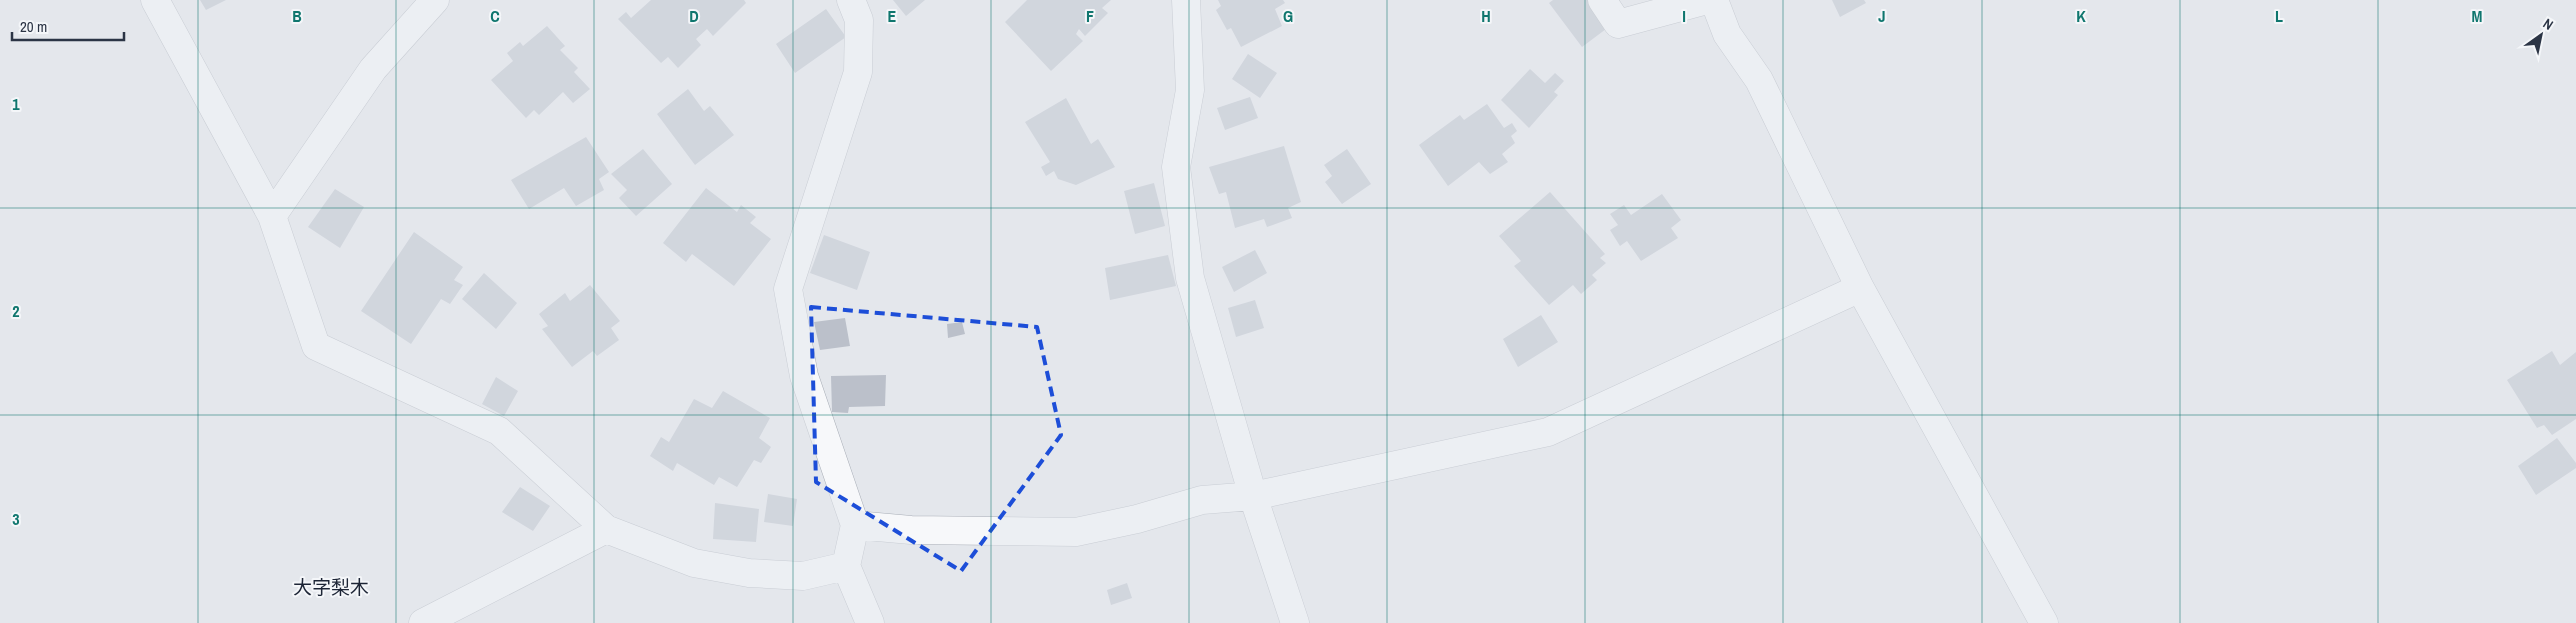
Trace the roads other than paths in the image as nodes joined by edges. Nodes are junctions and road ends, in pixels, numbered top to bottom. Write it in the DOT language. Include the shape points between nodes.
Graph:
graph roads {
  1 [pos="155,0"];
  2 [pos="435,0"];
  3 [pos="851,0"];
  4 [pos="1186,0"];
  5 [pos="1602,0"];
  6 [pos="1707,0"];
  7 [pos="1714,0"];
  8 [pos="272,216"];
  9 [pos="1860,288"];
  10 [pos="1253,496"];
  11 [pos="855,525"];
  12 [pos="606,529"];
  13 [pos="846,566"];
  14 [pos="423,623"];
  15 [pos="870,623"];
  16 [pos="1295,623"];
  17 [pos="2044,623"];
  1 -- 8 [label="street"];
  2 -- 8 [label="street" via="373,69"];
  3 -- 11 [label="street" via="859,20 858,72 788,289 804,376"];
  4 -- 10 [label="street" via="1190,90 1176,167 1190,278"];
  5 -- 6 [label="street" via="1618,24"];
  7 -- 9 [label="street" via="1727,34 1759,80"];
  8 -- 12 [label="street" via="316,346 499,431"];
  9 -- 10 [label="street" via="1548,432"];
  9 -- 17 [label="street"];
  10 -- 11 [label="street" via="1202,500 1076,532 911,530"];
  10 -- 16 [label="street"];
  11 -- 13 [label="street"];
  12 -- 13 [label="street" via="694,563 749,573 803,576"];
  12 -- 14 [label="street"];
  13 -- 15 [label="street"];
}
